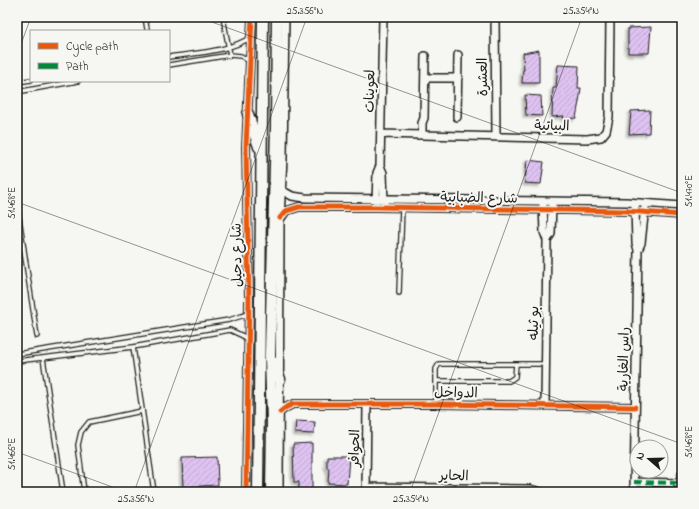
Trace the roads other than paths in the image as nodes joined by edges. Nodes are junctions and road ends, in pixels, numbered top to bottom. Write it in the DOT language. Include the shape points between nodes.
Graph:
graph roads {
  1 [pos="145,17"];
  2 [pos="223,17"];
  3 [pos="252,17"];
  4 [pos="263,17"];
  5 [pos="277,17"];
  6 [pos="285,17"];
  7 [pos="383,17"];
  8 [pos="495,17"];
  9 [pos="610,17"];
  10 [pos="147,29"];
  11 [pos="252,36"];
  12 [pos="229,47"];
  13 [pos="214,50"];
  14 [pos="230,55"];
  15 [pos="458,55"];
  16 [pos="425,56"];
  17 [pos="170,57"];
  18 [pos="215,57"];
  19 [pos="251,62"];
  20 [pos="170,65"];
  21 [pos="425,78"];
  22 [pos="458,78"];
  23 [pos="30,80"];
  24 [pos="17,82"];
  25 [pos="72,82"];
  26 [pos="17,92"];
  27 [pos="248,114"];
  28 [pos="457,117"];
  29 [pos="381,134"];
  30 [pos="425,135"];
  31 [pos="496,137"];
  32 [pos="276,141"];
  33 [pos="261,155"];
  34 [pos="283,158"];
  35 [pos="380,166"];
  36 [pos="281,190"];
  37 [pos="376,198"];
  38 [pos="384,199"];
  39 [pos="543,201"];
  40 [pos="553,201"];
  41 [pos="635,203"];
  42 [pos="17,204"];
  43 [pos="645,204"];
  44 [pos="682,206"];
  45 [pos="376,207"];
  46 [pos="384,207"];
  47 [pos="402,208"];
  48 [pos="543,209"];
  49 [pos="552,209"];
  50 [pos="635,211"];
  51 [pos="644,212"];
  52 [pos="682,215"];
  53 [pos="280,218"];
  54 [pos="547,240"];
  55 [pos="24,248"];
  56 [pos="17,249"];
  57 [pos="638,250"];
  58 [pos="399,293"];
  59 [pos="249,314"];
  60 [pos="229,320"];
  61 [pos="230,330"];
  62 [pos="37,336"];
  63 [pos="248,342"];
  64 [pos="133,346"];
  65 [pos="17,354"];
  66 [pos="270,355"];
  67 [pos="43,358"];
  68 [pos="17,361"];
  69 [pos="516,364"];
  70 [pos="546,364"];
  71 [pos="280,379"];
  72 [pos="436,381"];
  73 [pos="280,391"];
  74 [pos="293,404"];
  75 [pos="436,404"];
  76 [pos="367,405"];
  77 [pos="545,406"];
  78 [pos="635,407"];
  79 [pos="142,411"];
  80 [pos="280,412"];
  81 [pos="272,422"];
  82 [pos="682,474"];
  83 [pos="634,482"];
  84 [pos="680,486"];
  85 [pos="366,489"];
  86 [pos="63,492"];
  87 [pos="84,492"];
  88 [pos="154,492"];
  89 [pos="246,492"];
  90 [pos="258,492"];
  91 [pos="271,492"];
  92 [pos="279,492"];
  93 [pos="541,492"];
  94 [pos="634,492"];
  1 -- 10 [label="lane"];
  2 -- 12 [label="lane"];
  3 -- 11 [label="street, شارع دحيل"];
  4 -- 33 [label="main road, شارع دحيل"];
  5 -- 32 [label="main road"];
  6 -- 34 [label="street"];
  7 -- 29 [label="street, لعوينات"];
  8 -- 31 [label="street, العشرة"];
  9 -- 31 [label="street, البياتية" via="609,117 604,135 587,139"];
  11 -- 12 [label="lane"];
  11 -- 19 [label="street, شارع دحيل"];
  12 -- 13 [label="lane"];
  12 -- 14 [label="lane"];
  13 -- 17 [label="lane"];
  13 -- 18 [label="lane"];
  14 -- 18 [label="lane"];
  14 -- 19 [label="lane" via="241,56"];
  15 -- 22 [label="street"];
  16 -- 21 [label="street"];
  18 -- 20 [label="lane"];
  19 -- 27 [label="street, شارع دحيل"];
  21 -- 22 [label="street"];
  21 -- 30 [label="street"];
  22 -- 28 [label="street"];
  23 -- 24 [label="lane"];
  25 -- 26 [label="lane"];
  27 -- 33 [label="main road"];
  27 -- 59 [label="street, شارع دحيل" via="246,164"];
  29 -- 30 [label="street, البياتية"];
  29 -- 35 [label="street, لعوينات"];
  30 -- 31 [label="street, البياتية"];
  32 -- 34 [label="main road"];
  32 -- 66 [label="main road"];
  33 -- 90 [label="main road, شارع دحيل"];
  34 -- 36 [label="street"];
  35 -- 37 [label="street, لعوينات" via="377,173"];
  35 -- 38 [label="street, لعوينات" via="383,173"];
  36 -- 37 [label="street, شارع الضبابية" via="296,197"];
  36 -- 53 [label="street"];
  37 -- 38 [label="street, شارع الضبابية"];
  37 -- 45 [label="street, لعوينات"];
  38 -- 39 [label="street, شارع الضبابية"];
  38 -- 46 [label="street, لعوينات"];
  39 -- 40 [label="street, شارع الضبابية"];
  39 -- 48 [label="street, بو ثيله"];
  40 -- 41 [label="street, شارع الضبابية"];
  40 -- 49 [label="street, بو ثيله"];
  41 -- 43 [label="street, شارع الضبابية"];
  41 -- 50 [label="street, راس الغارية"];
  42 -- 55 [label="lane"];
  43 -- 44 [label="street, شارع الضبابية"];
  43 -- 51 [label="street, راس الغارية"];
  45 -- 46 [label="street, شارع الضبابية"];
  45 -- 53 [label="street, شارع الضبابية" via="295,207 286,211"];
  46 -- 47 [label="street, شارع الضبابية"];
  47 -- 48 [label="street, شارع الضبابية"];
  47 -- 58 [label="lane"];
  48 -- 49 [label="street, شارع الضبابية"];
  48 -- 54 [label="street, بو ثيله" via="544,234"];
  49 -- 50 [label="street, شارع الضبابية"];
  49 -- 54 [label="street, بو ثيله" via="551,234"];
  50 -- 51 [label="street, شارع الضبابية"];
  50 -- 57 [label="street, راس الغارية"];
  51 -- 52 [label="street, شارع الضبابية"];
  51 -- 57 [label="street, راس الغارية" via="641,245"];
  53 -- 71 [label="street"];
  54 -- 70 [label="street, بو ثيله"];
  55 -- 56 [label="lane"];
  55 -- 62 [label="lane"];
  57 -- 78 [label="street, راس الغارية"];
  59 -- 60 [label="lane"];
  59 -- 63 [label="street, شارع دحيل"];
  60 -- 61 [label="lane"];
  60 -- 65 [label="lane"];
  61 -- 63 [label="lane" via="243,336"];
  61 -- 64 [label="lane"];
  63 -- 89 [label="street, شارع دحيل"];
  64 -- 67 [label="lane"];
  64 -- 79 [label="lane"];
  66 -- 71 [label="main road"];
  66 -- 81 [label="main road"];
  67 -- 68 [label="lane"];
  67 -- 86 [label="lane"];
  69 -- 70 [label="lane"];
  69 -- 72 [label="lane" via="515,377 509,381"];
  69 -- 72 [label="lane" via="442,363 437,367"];
  70 -- 77 [label="street, بو ثيله"];
  71 -- 73 [label="street"];
  72 -- 75 [label="lane"];
  73 -- 74 [label="street"];
  73 -- 80 [label="street"];
  74 -- 76 [label="street, الدواخل"];
  74 -- 80 [label="street"];
  75 -- 76 [label="street, الدواخل"];
  75 -- 77 [label="street, الدواخل"];
  76 -- 85 [label="street, الحوافر"];
  77 -- 78 [label="street, الدواخل"];
  78 -- 83 [label="street, راس الغارية"];
  79 -- 87 [label="lane" via="89,422 81,432 78,444"];
  79 -- 88 [label="lane"];
  80 -- 81 [label="main road"];
  80 -- 92 [label="street"];
  81 -- 91 [label="main road"];
  82 -- 84 [label="street"];
  83 -- 84 [label="street"];
  83 -- 94 [label="street, راس الغارية"];
  85 -- 93 [label="street, الحاير" via="530,489"];
}
